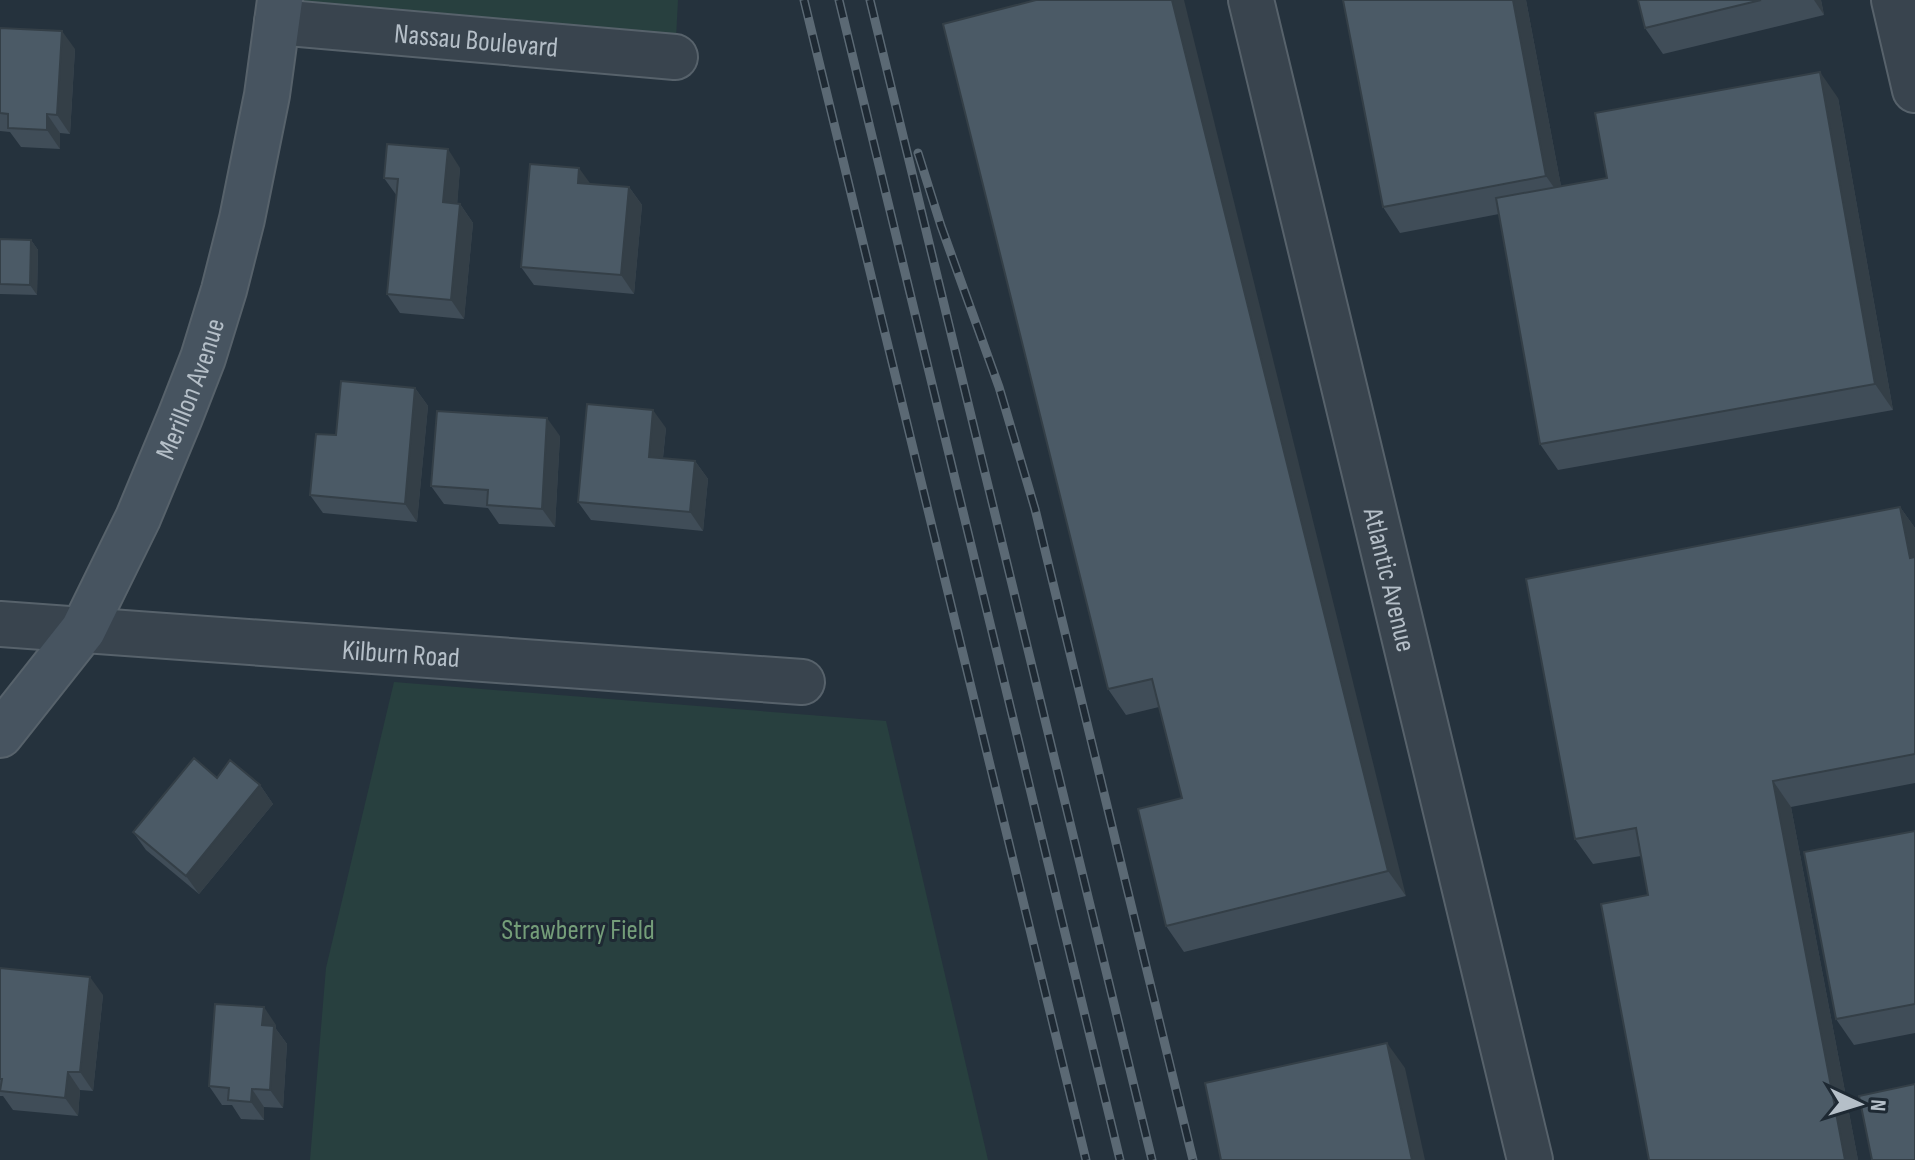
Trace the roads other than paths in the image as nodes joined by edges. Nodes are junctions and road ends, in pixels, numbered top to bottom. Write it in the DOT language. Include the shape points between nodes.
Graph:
graph roads {
  1 [pos="1251,0"];
  2 [pos="1894,0"];
  3 [pos="279,11"];
  4 [pos="675,57"];
  5 [pos="1915,90"];
  6 [pos="0,624"];
  7 [pos="83,630"];
  8 [pos="802,682"];
  9 [pos="0,735"];
  10 [pos="1530,1160"];
  1 -- 10 [label="street, Atlantic Avenue"];
  2 -- 5 [label="street"];
  3 -- 4 [label="street, Nassau Boulevard"];
  3 -- 7 [label="street, Merillon Avenue" via="242,219 203,358 154,481"];
  6 -- 7 [label="street, Kilburn Road"];
  7 -- 8 [label="street, Kilburn Road"];
  7 -- 9 [label="street, Merillon Avenue"];
}
